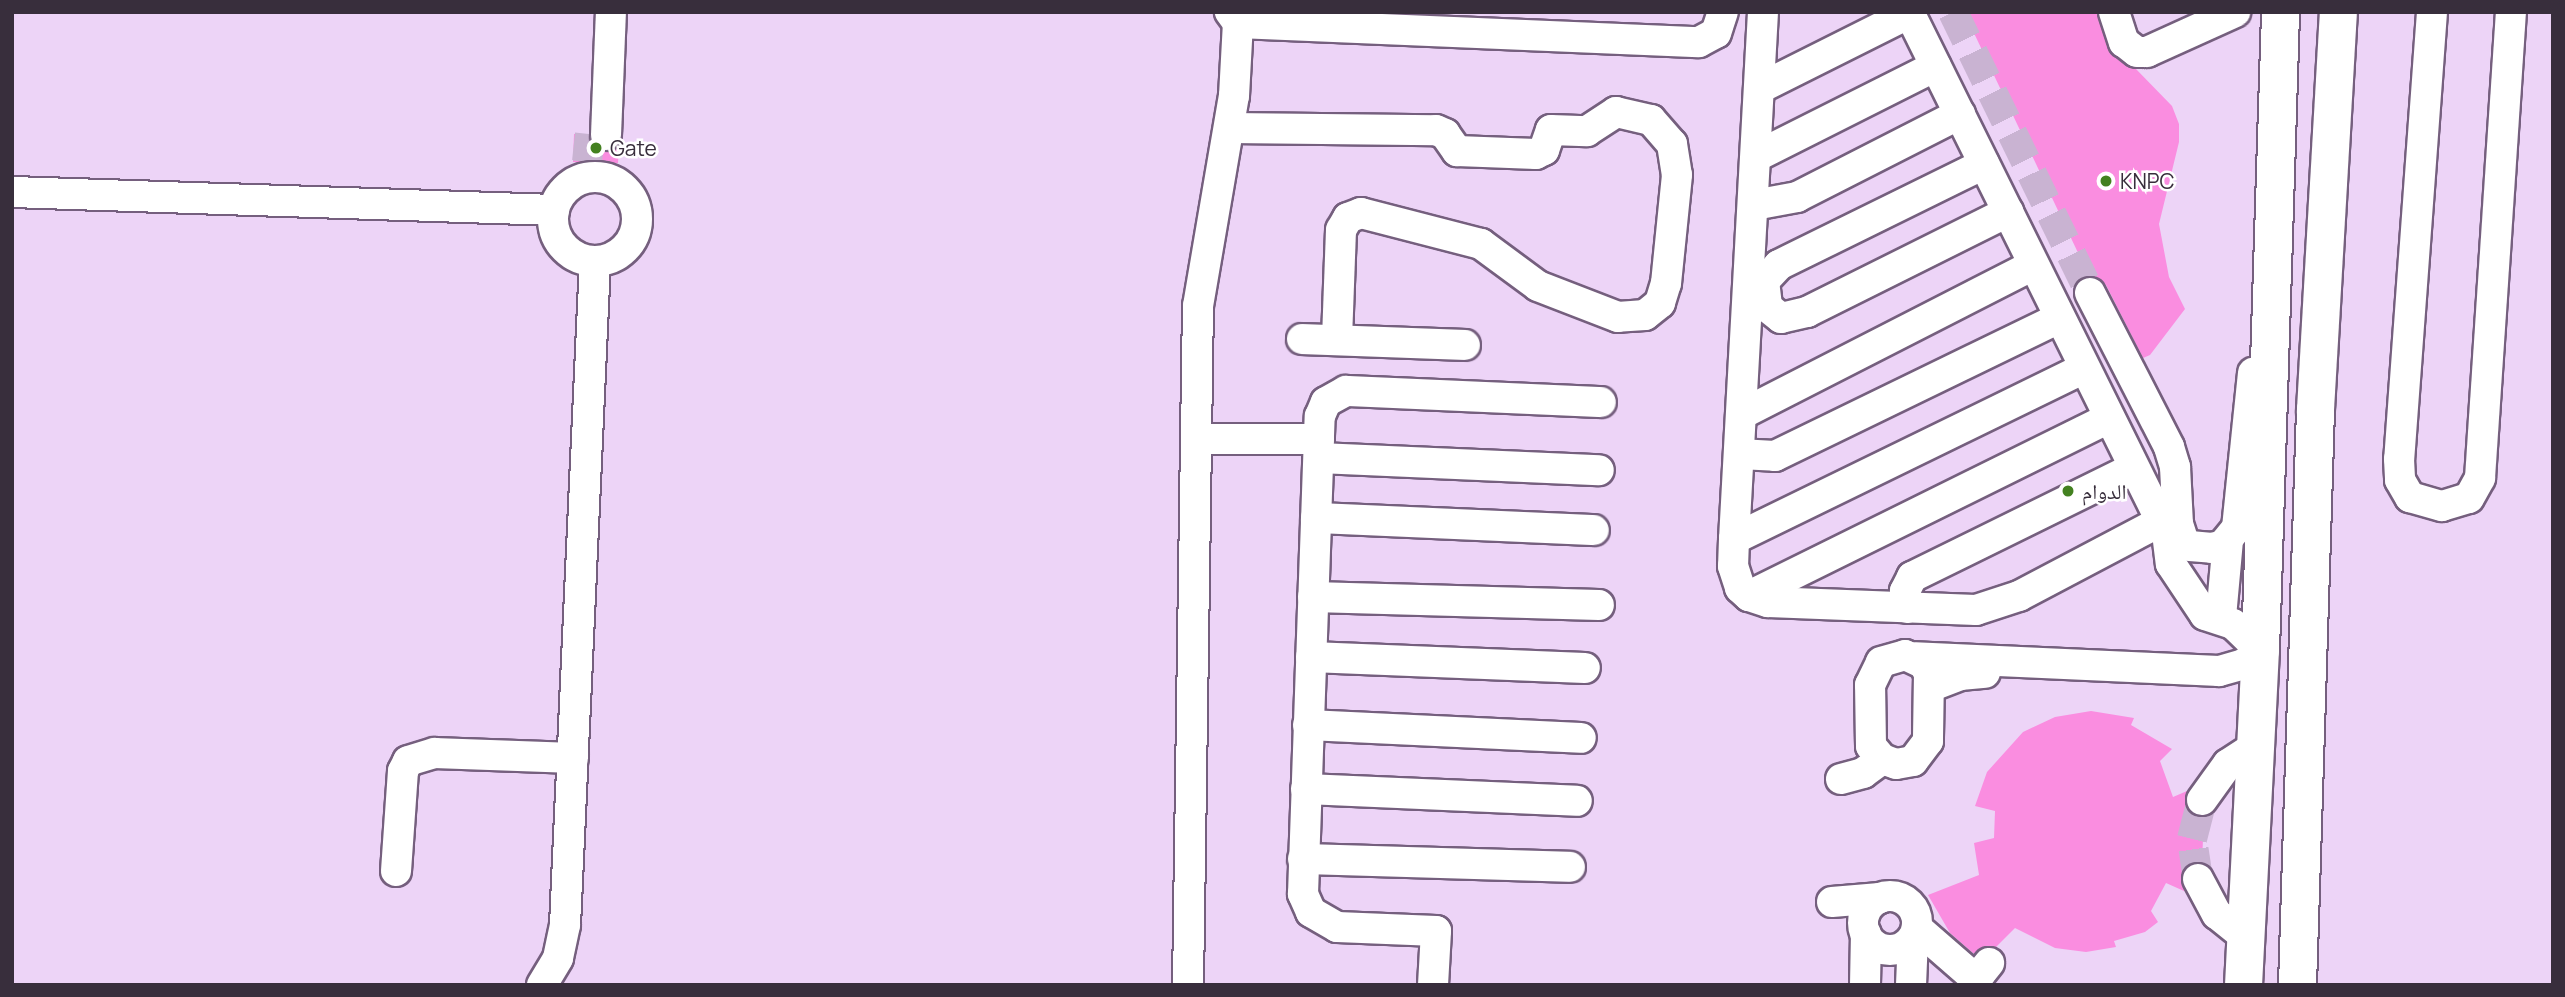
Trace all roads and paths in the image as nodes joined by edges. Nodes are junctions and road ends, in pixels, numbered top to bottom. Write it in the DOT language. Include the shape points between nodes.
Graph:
graph roads {
  1 [pos="596,12"];
  2 [pos="611,12"];
  3 [pos="1723,12"];
  4 [pos="2114,12"];
  5 [pos="2235,12"];
  6 [pos="2260,12"];
  7 [pos="2280,12"];
  8 [pos="2337,12"];
  9 [pos="2432,12"];
  10 [pos="2511,12"];
  11 [pos="1910,13"];
  12 [pos="1768,15"];
  13 [pos="1239,16"];
  14 [pos="1298,19"];
  15 [pos="1936,66"];
  16 [pos="1760,88"];
  17 [pos="1960,114"];
  18 [pos="2277,118"];
  19 [pos="1230,128"];
  20 [pos="1757,156"];
  21 [pos="597,159"];
  22 [pos="1984,164"];
  23 [pos="12,192"];
  24 [pos="1754,205"];
  25 [pos="554,210"];
  26 [pos="2008,212"];
  27 [pos="2274,220"];
  28 [pos="595,262"];
  29 [pos="2033,265"];
  30 [pos="2090,293"];
  31 [pos="2059,318"];
  32 [pos="1302,339"];
  33 [pos="1338,340"];
  34 [pos="1465,345"];
  35 [pos="2085,368"];
  36 [pos="1601,402"];
  37 [pos="2315,409"];
  38 [pos="1742,414"];
  39 [pos="2109,418"];
  40 [pos="1196,439"];
  41 [pos="1319,449"];
  42 [pos="1740,454"];
  43 [pos="2134,468"];
  44 [pos="1599,470"];
  45 [pos="1316,518"];
  46 [pos="1594,530"];
  47 [pos="2171,533"];
  48 [pos="1734,539"];
  49 [pos="2228,540"];
  50 [pos="1749,596"];
  51 [pos="1313,597"];
  52 [pos="1599,605"];
  53 [pos="1907,608"];
  54 [pos="2221,617"];
  55 [pos="2260,650"];
  56 [pos="1311,657"];
  57 [pos="1915,657"];
  58 [pos="1585,668"];
  59 [pos="1932,686"];
  60 [pos="2257,708"];
  61 [pos="1308,725"];
  62 [pos="1581,738"];
  63 [pos="2256,746"];
  64 [pos="1875,749"];
  65 [pos="573,758"];
  66 [pos="1842,771"];
  67 [pos="1306,789"];
  68 [pos="2202,800"];
  69 [pos="1577,802"];
  70 [pos="1303,859"];
  71 [pos="1570,867"];
  72 [pos="396,872"];
  73 [pos="2198,879"];
  74 [pos="1880,898"];
  75 [pos="1890,938"];
  76 [pos="2248,939"];
  77 [pos="1989,963"];
  78 [pos="541,985"];
  79 [pos="1188,985"];
  80 [pos="1433,985"];
  81 [pos="1865,985"];
  82 [pos="1875,985"];
  83 [pos="1903,985"];
  84 [pos="1911,985"];
  85 [pos="2243,985"];
  86 [pos="2297,985"];
  1 -- 21 [label="street"];
  2 -- 21 [label="street"];
  3 -- 14 [label="street" via="1716,33 1699,42"];
  4 -- 5 [label="street" via="2124,42 2137,52 2147,52"];
  6 -- 18 [label="street" via="2267,18"];
  7 -- 18 [label="main road"];
  8 -- 37 [label="main road"];
  9 -- 10 [label="street" via="2399,459 2400,480 2410,497 2442,506 2469,498 2482,465"];
  11 -- 15 [label="street"];
  11 -- 16 [label="street"];
  12 -- 16 [label="street"];
  13 -- 14 [label="street"];
  13 -- 19 [label="street"];
  15 -- 17 [label="street"];
  15 -- 20 [label="street"];
  16 -- 20 [label="street"];
  17 -- 22 [label="street"];
  17 -- 24 [label="street" via="1797,197"];
  18 -- 27 [label="main road"];
  19 -- 33 [label="street" via="1436,130 1445,134 1457,151 1536,154 1544,150 1552,130 1587,131 1616,112 1651,120 1672,144 1677,175 1666,283 1660,303 1645,315 1618,317 1530,283 1498,252 1482,244 1361,213 1348,218 1341,230"];
  19 -- 40 [label="street" via="1200,277"];
  20 -- 24 [label="street"];
  21 -- 25 [label="street" via="566,188"];
  21 -- 28 [label="street" via="635,203 636,233 616,257"];
  22 -- 26 [label="street"];
  22 -- 26 [label="street" via="1779,265 1764,281 1767,307 1781,318 1807,312"];
  23 -- 25 [label="street"];
  24 -- 38 [label="street"];
  25 -- 28 [label="street" via="554,231 561,245 572,255"];
  26 -- 29 [label="street"];
  27 -- 37 [label="main road" via="2293,185 2309,187"];
  27 -- 49 [label="street" via="2256,337 2240,519"];
  27 -- 55 [label="main road"];
  28 -- 65 [label="street"];
  29 -- 31 [label="street"];
  29 -- 38 [label="street"];
  30 -- 47 [label="street" via="2169,447 2175,467 2178,524"];
  31 -- 35 [label="street"];
  31 -- 42 [label="street" via="1775,456"];
  32 -- 33 [label="street"];
  33 -- 34 [label="street"];
  35 -- 39 [label="street"];
  35 -- 48 [label="street"];
  36 -- 41 [label="street" via="1346,391 1322,408"];
  37 -- 86 [label="main road"];
  38 -- 42 [label="street"];
  39 -- 43 [label="street"];
  39 -- 50 [label="street"];
  40 -- 41 [label="street"];
  40 -- 79 [label="street"];
  41 -- 44 [label="street"];
  41 -- 45 [label="street"];
  42 -- 48 [label="street"];
  43 -- 47 [label="street"];
  43 -- 53 [label="street" via="1912,577 1905,591"];
  45 -- 46 [label="street"];
  45 -- 51 [label="street"];
  47 -- 49 [label="street" via="2212,548"];
  47 -- 53 [label="street" via="1996,604 1967,611"];
  47 -- 54 [label="street" via="2171,564 2192,602 2205,615"];
  48 -- 50 [label="street" via="1735,578"];
  49 -- 54 [label="street"];
  50 -- 53 [label="street" via="1768,602"];
  51 -- 52 [label="street"];
  51 -- 56 [label="street"];
  54 -- 55 [label="street"];
  55 -- 57 [label="street" via="2244,664 2219,671"];
  55 -- 60 [label="main road"];
  56 -- 58 [label="street"];
  56 -- 61 [label="street"];
  57 -- 59 [label="street" via="1924,664"];
  57 -- 64 [label="street" via="1888,657 1875,668 1870,685"];
  59 -- 60 [label="street" via="1975,673 2218,684 2240,691"];
  59 -- 64 [label="street" via="1925,749 1905,764"];
  60 -- 63 [label="main road"];
  61 -- 62 [label="street"];
  61 -- 67 [label="street"];
  63 -- 68 [label="street" via="2228,764"];
  63 -- 76 [label="main road"];
  64 -- 66 [label="street" via="1863,773"];
  65 -- 72 [label="street" via="435,753 408,761 403,771"];
  65 -- 78 [label="street" via="565,925 558,958"];
  67 -- 69 [label="street"];
  67 -- 70 [label="street"];
  70 -- 71 [label="street"];
  70 -- 80 [label="street" via="1306,904 1327,924 1436,931"];
  73 -- 76 [label="street" via="2217,914"];
  74 -- 75 [label="street" via="1868,908"];
  74 -- 75 [label="street" via="1904,900 1915,912"];
  74 -- 75 [label="street" via="1831,910"];
  75 -- 77 [label="street" via="1971,975 1981,973"];
  75 -- 81 [label="street"];
  75 -- 82 [label="street"];
  75 -- 83 [label="street"];
  75 -- 84 [label="street"];
  76 -- 85 [label="main road"];
}
